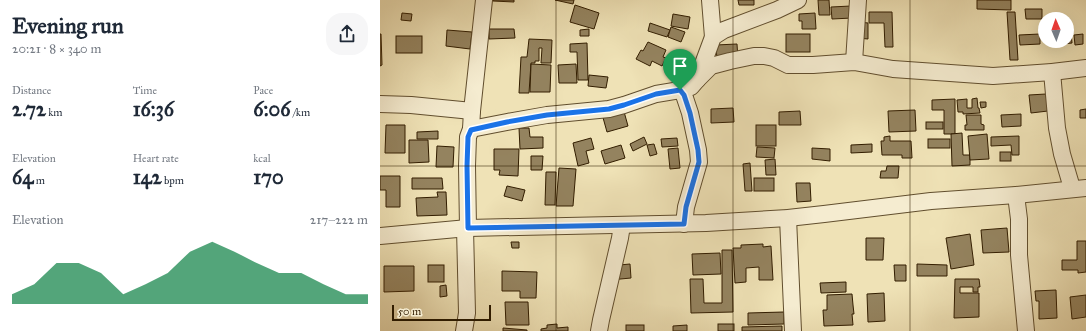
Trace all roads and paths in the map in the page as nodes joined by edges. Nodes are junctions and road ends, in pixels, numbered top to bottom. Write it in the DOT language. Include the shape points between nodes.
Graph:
graph roads {
  1 [pos="484,0"];
  2 [pos="710,0"];
  3 [pos="798,0"];
  4 [pos="858,0"];
  5 [pos="713,37"];
  6 [pos="854,62"];
  7 [pos="1086,68"];
  8 [pos="1052,72"];
  9 [pos="697,80"];
  10 [pos="680,90"];
  11 [pos="380,104"];
  12 [pos="472,111"];
  13 [pos="471,130"];
  14 [pos="1079,188"];
  15 [pos="1016,194"];
  16 [pos="788,218"];
  17 [pos="684,224"];
  18 [pos="622,225"];
  19 [pos="466,228"];
  20 [pos="380,236"];
  21 [pos="464,331"];
  22 [pos="599,331"];
  23 [pos="793,331"];
  24 [pos="1026,331"];
  1 -- 12 [label="street"];
  2 -- 5 [label="street"];
  3 -- 5 [label="street" via="724,30"];
  4 -- 6 [label="street"];
  5 -- 9 [label="street"];
  6 -- 8 [label="street" via="893,68 993,76"];
  6 -- 9 [label="street" via="788,65 774,58 754,56 711,66"];
  7 -- 8 [label="street"];
  8 -- 14 [label="street" via="1062,154"];
  9 -- 10 [label="street" via="691,87"];
  10 -- 13 [label="street" via="656,94 609,109 540,116"];
  10 -- 17 [label="street" via="690,113 699,162 686,207"];
  11 -- 12 [label="street"];
  12 -- 13 [label="street"];
  13 -- 19 [label="street" via="468,137"];
  14 -- 15 [label="street"];
  15 -- 16 [label="street"];
  15 -- 24 [label="street"];
  16 -- 17 [label="street"];
  16 -- 23 [label="street"];
  17 -- 18 [label="street"];
  18 -- 19 [label="street"];
  18 -- 22 [label="street"];
  19 -- 20 [label="street"];
  19 -- 21 [label="street" via="467,313"];
}
